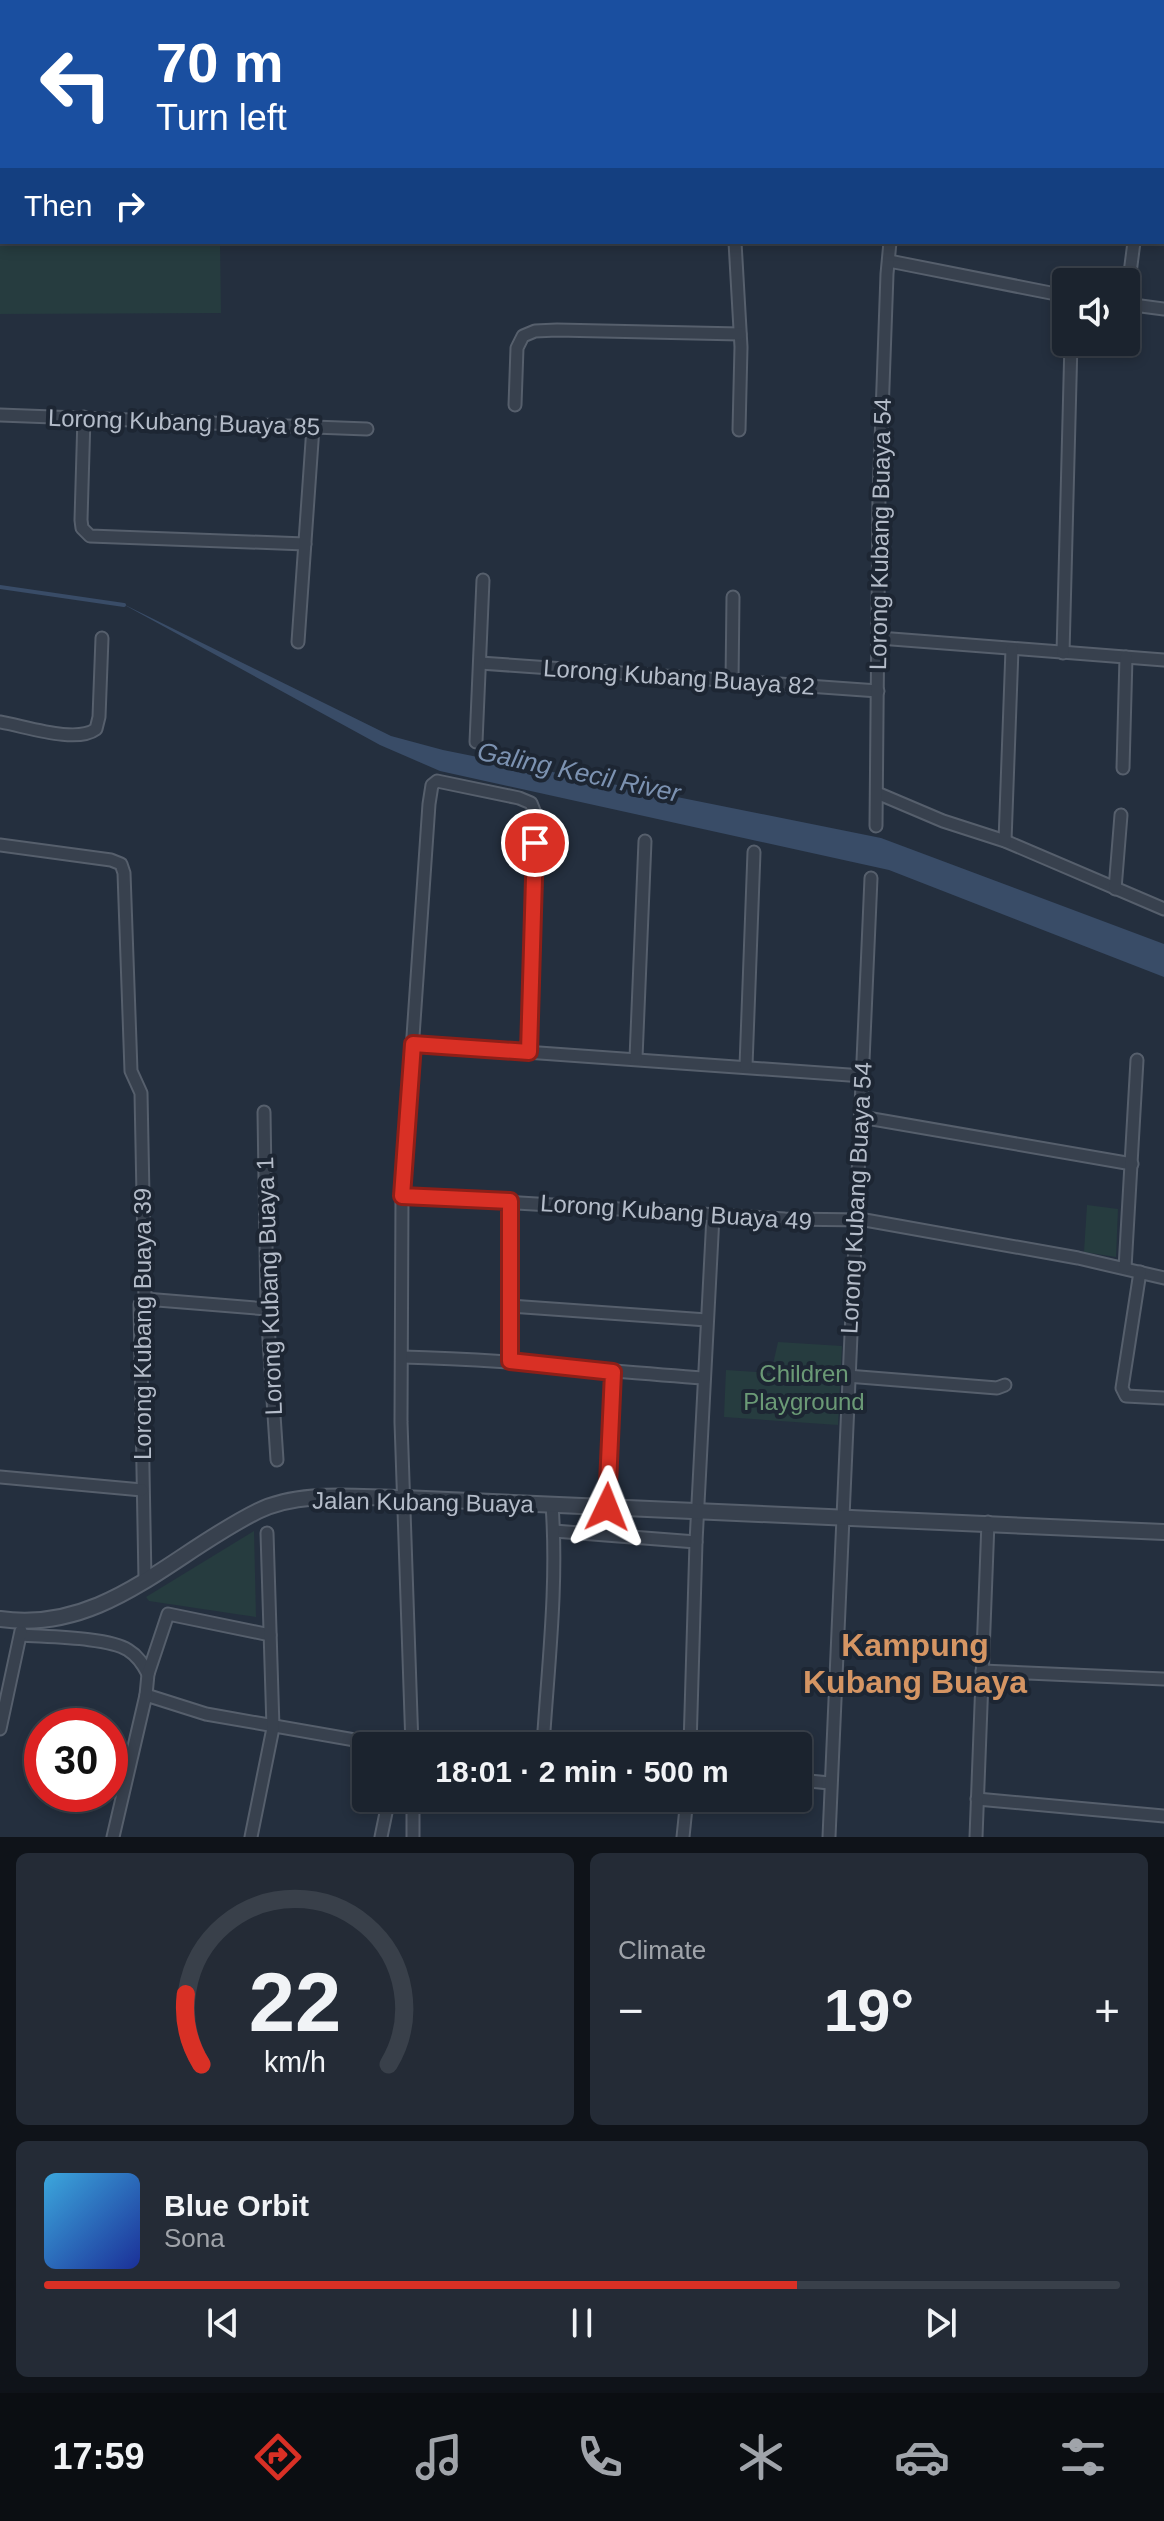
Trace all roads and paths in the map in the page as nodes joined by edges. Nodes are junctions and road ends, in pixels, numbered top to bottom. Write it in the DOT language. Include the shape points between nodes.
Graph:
graph roads {
  1 [pos="735,244"];
  2 [pos="890,244"];
  3 [pos="1134,244"];
  4 [pos="889,261"];
  5 [pos="1131,268"];
  6 [pos="1052,293"];
  7 [pos="1140,306"];
  8 [pos="1164,309"];
  9 [pos="740,334"];
  10 [pos="1071,356"];
  11 [pos="515,405"];
  12 [pos="0,415"];
  13 [pos="84,417"];
  14 [pos="313,427"];
  15 [pos="367,429"];
  16 [pos="739,430"];
  17 [pos="305,544"];
  18 [pos="483,580"];
  19 [pos="733,597"];
  20 [pos="102,638"];
  21 [pos="879,638"];
  22 [pos="298,642"];
  23 [pos="1012,649"];
  24 [pos="1063,653"];
  25 [pos="1126,657"];
  26 [pos="1164,660"];
  27 [pos="480,663"];
  28 [pos="732,682"];
  29 [pos="878,691"];
  30 [pos="0,722"];
  31 [pos="476,742"];
  32 [pos="1123,768"];
  33 [pos="877,793"];
  34 [pos="1121,815"];
  35 [pos="876,826"];
  36 [pos="645,841"];
  37 [pos="1005,841"];
  38 [pos="0,845"];
  39 [pos="754,852"];
  40 [pos="871,878"];
  41 [pos="1115,889"];
  42 [pos="1164,909"];
  43 [pos="413,1044"];
  44 [pos="529,1052"];
  45 [pos="636,1058"];
  46 [pos="1137,1060"];
  47 [pos="746,1066"];
  48 [pos="863,1076"];
  49 [pos="264,1112"];
  50 [pos="861,1117"];
  51 [pos="1132,1164"];
  52 [pos="402,1196"];
  53 [pos="510,1201"];
  54 [pos="713,1216"];
  55 [pos="855,1221"];
  56 [pos="1125,1268"];
  57 [pos="1140,1272"];
  58 [pos="1164,1278"];
  59 [pos="145,1299"];
  60 [pos="510,1306"];
  61 [pos="267,1309"];
  62 [pos="707,1320"];
  63 [pos="403,1357"];
  64 [pos="510,1361"];
  65 [pos="613,1372"];
  66 [pos="847,1376"];
  67 [pos="704,1378"];
  68 [pos="1005,1385"];
  69 [pos="1164,1398"];
  70 [pos="277,1460"];
  71 [pos="0,1477"];
  72 [pos="142,1490"];
  73 [pos="403,1498"];
  74 [pos="552,1505"];
  75 [pos="607,1507"];
  76 [pos="698,1510"];
  77 [pos="842,1517"];
  78 [pos="988,1522"];
  79 [pos="554,1531"];
  80 [pos="1164,1532"];
  81 [pos="267,1533"];
  82 [pos="696,1542"];
  83 [pos="145,1580"];
  84 [pos="0,1619"];
  85 [pos="21,1629"];
  86 [pos="270,1635"];
  87 [pos="982,1671"];
  88 [pos="148,1674"];
  89 [pos="1164,1679"];
  90 [pos="146,1695"];
  91 [pos="273,1728"];
  92 [pos="0,1729"];
  93 [pos="411,1732"];
  94 [pos="544,1732"];
  95 [pos="690,1732"];
  96 [pos="352,1740"];
  97 [pos="812,1781"];
  98 [pos="830,1783"];
  99 [pos="977,1799"];
  100 [pos="386,1812"];
  101 [pos="414,1812"];
  102 [pos="686,1812"];
  103 [pos="1164,1816"];
  104 [pos="416,1836"];
  105 [pos="113,1837"];
  106 [pos="251,1837"];
  107 [pos="381,1837"];
  108 [pos="683,1837"];
  109 [pos="829,1837"];
  110 [pos="976,1837"];
  1 -- 9 [label="street"];
  2 -- 4 [label="street, Lorong Kubang Buaya 54"];
  3 -- 5 [label="street"];
  4 -- 6 [label="street"];
  4 -- 21 [label="street, Lorong Kubang Buaya 54" via="879,483"];
  7 -- 8 [label="street"];
  9 -- 11 [label="street" via="528,333 517,348"];
  9 -- 16 [label="street"];
  10 -- 24 [label="street"];
  12 -- 13 [label="street, Lorong Kubang Buaya 85"];
  13 -- 14 [label="street, Lorong Kubang Buaya 85"];
  13 -- 17 [label="street" via="81,520 90,536"];
  14 -- 15 [label="street, Lorong Kubang Buaya 85"];
  14 -- 17 [label="street"];
  17 -- 22 [label="street"];
  18 -- 27 [label="street"];
  19 -- 28 [label="street"];
  20 -- 30 [label="street" via="96,729 87,736 71,735"];
  21 -- 23 [label="street"];
  21 -- 29 [label="street, Lorong Kubang Buaya 54"];
  23 -- 24 [label="street"];
  23 -- 37 [label="street"];
  24 -- 25 [label="street"];
  25 -- 26 [label="street"];
  25 -- 32 [label="street"];
  27 -- 28 [label="street, Lorong Kubang Buaya 82"];
  27 -- 31 [label="street"];
  28 -- 29 [label="street, Lorong Kubang Buaya 82"];
  29 -- 33 [label="street, Lorong Kubang Buaya 54"];
  33 -- 35 [label="street, Lorong Kubang Buaya 54"];
  33 -- 37 [label="street"];
  34 -- 41 [label="street"];
  36 -- 45 [label="street"];
  37 -- 41 [label="street"];
  38 -- 59 [label="street, Lorong Kubang Buaya 39" via="121,864 131,1071 141,1093"];
  39 -- 47 [label="street"];
  40 -- 48 [label="street, Lorong Kubang Buaya 54"];
  41 -- 42 [label="street"];
  43 -- 44 [label="street"];
  43 -- 44 [label="street" via="432,785 437,781 519,798 531,803 535,813"];
  43 -- 52 [label="street"];
  44 -- 45 [label="street"];
  45 -- 47 [label="street"];
  46 -- 51 [label="street"];
  47 -- 48 [label="street"];
  48 -- 50 [label="street, Lorong Kubang Buaya 54"];
  49 -- 61 [label="street, Lorong Kubang Buaya 1"];
  50 -- 51 [label="street"];
  50 -- 55 [label="street, Lorong Kubang Buaya 54"];
  51 -- 56 [label="street"];
  52 -- 53 [label="street, Lorong Kubang Buaya 49"];
  52 -- 63 [label="street"];
  53 -- 54 [label="street, Lorong Kubang Buaya 49"];
  53 -- 60 [label="street"];
  54 -- 55 [label="street, Lorong Kubang Buaya 49"];
  54 -- 62 [label="street"];
  55 -- 56 [label="street, Lorong Kubang Buaya 49"];
  55 -- 66 [label="street, Lorong Kubang Buaya 54"];
  56 -- 57 [label="street, Lorong Kubang Buaya 49"];
  57 -- 58 [label="street, Lorong Kubang Buaya 49"];
  57 -- 69 [label="street" via="1122,1388 1132,1398"];
  59 -- 61 [label="street"];
  59 -- 72 [label="street, Lorong Kubang Buaya 39" via="140,1304"];
  60 -- 62 [label="street"];
  60 -- 64 [label="street"];
  61 -- 70 [label="street, Lorong Kubang Buaya 1"];
  62 -- 67 [label="street"];
  63 -- 64 [label="street"];
  63 -- 73 [label="street"];
  64 -- 65 [label="street"];
  65 -- 67 [label="street"];
  65 -- 75 [label="street"];
  66 -- 68 [label="street"];
  66 -- 77 [label="street, Lorong Kubang Buaya 54"];
  67 -- 76 [label="street"];
  71 -- 72 [label="street"];
  72 -- 83 [label="street, Lorong Kubang Buaya 39"];
  73 -- 74 [label="street, Jalan Kubang Buaya"];
  73 -- 83 [label="street, Jalan Kubang Buaya" via="296,1500 260,1510"];
  73 -- 93 [label="street"];
  74 -- 75 [label="street, Jalan Kubang Buaya"];
  74 -- 79 [label="street"];
  75 -- 76 [label="street, Jalan Kubang Buaya"];
  76 -- 77 [label="street, Jalan Kubang Buaya"];
  76 -- 82 [label="street"];
  77 -- 78 [label="street, Jalan Kubang Buaya"];
  77 -- 98 [label="street, Lorong Kubang Buaya 54"];
  78 -- 80 [label="street, Jalan Kubang Buaya"];
  78 -- 87 [label="street"];
  79 -- 82 [label="street"];
  79 -- 94 [label="street"];
  81 -- 86 [label="street"];
  82 -- 95 [label="street"];
  83 -- 85 [label="street, Jalan Kubang Buaya" via="74,1616"];
  84 -- 85 [label="street, Jalan Kubang Buaya"];
  85 -- 88 [label="street" via="126,1648"];
  85 -- 92 [label="street"];
  86 -- 88 [label="street" via="168,1614"];
  86 -- 91 [label="street"];
  87 -- 89 [label="street"];
  87 -- 99 [label="street"];
  88 -- 90 [label="street"];
  90 -- 91 [label="street"];
  90 -- 105 [label="street"];
  91 -- 96 [label="street"];
  91 -- 106 [label="street"];
  97 -- 98 [label="street"];
  98 -- 109 [label="street, Lorong Kubang Buaya 54"];
  99 -- 103 [label="street"];
  99 -- 110 [label="street"];
  100 -- 107 [label="street"];
  101 -- 104 [label="street"];
  102 -- 108 [label="street"];
}
